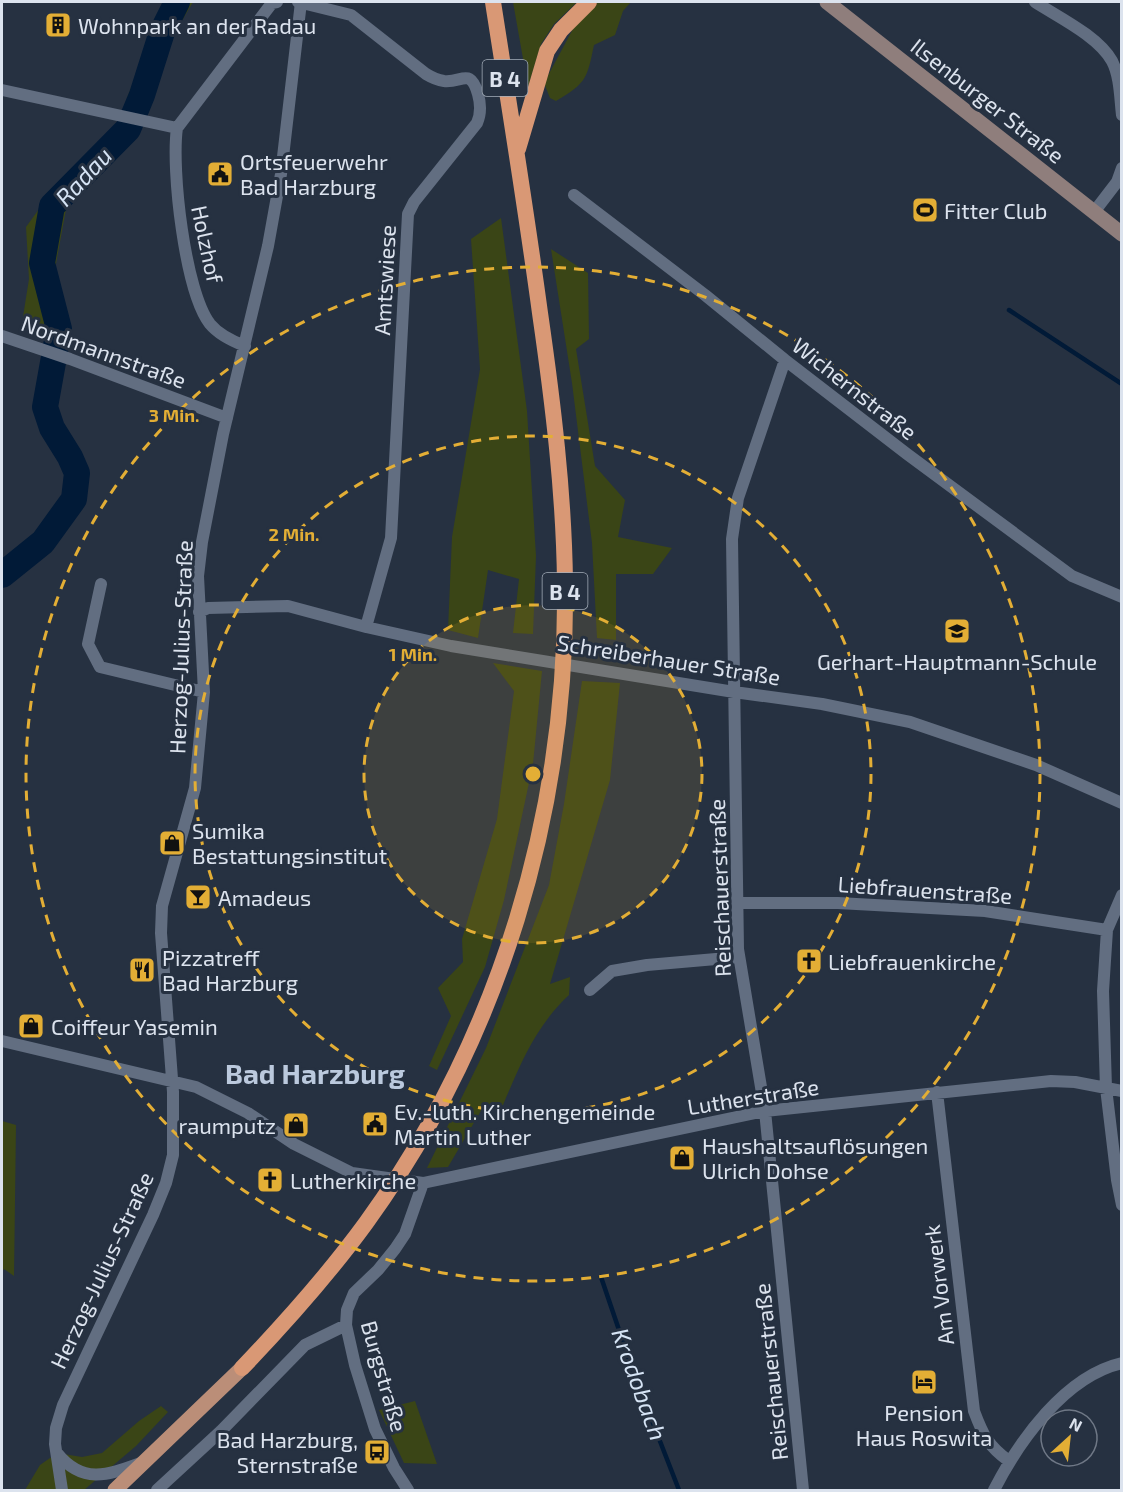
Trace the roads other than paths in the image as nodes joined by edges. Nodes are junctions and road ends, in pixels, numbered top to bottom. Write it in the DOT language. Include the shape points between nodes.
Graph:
graph roads {
  1 [pos="277,2"];
  2 [pos="300,2"];
  3 [pos="493,2"];
  4 [pos="589,2"];
  5 [pos="827,2"];
  6 [pos="1035,2"];
  7 [pos="1117,63"];
  8 [pos="2,90"];
  9 [pos="1122,115"];
  10 [pos="177,128"];
  11 [pos="516,155"];
  12 [pos="1122,168"];
  13 [pos="574,195"];
  14 [pos="1094,212"];
  15 [pos="1122,234"];
  16 [pos="2,336"];
  17 [pos="244,346"];
  18 [pos="785,360"];
  19 [pos="227,418"];
  20 [pos="101,584"];
  21 [pos="1122,597"];
  22 [pos="199,612"];
  23 [pos="366,627"];
  24 [pos="204,692"];
  25 [pos="734,692"];
  26 [pos="1122,803"];
  27 [pos="1122,895"];
  28 [pos="738,903"];
  29 [pos="1107,930"];
  30 [pos="739,957"];
  31 [pos="590,990"];
  32 [pos="2,1041"];
  33 [pos="172,1081"];
  34 [pos="1106,1088"];
  35 [pos="1122,1091"];
  36 [pos="937,1092"];
  37 [pos="765,1111"];
  38 [pos="420,1183"];
  39 [pos="1122,1205"];
  40 [pos="346,1325"];
  41 [pos="1121,1362"];
  42 [pos="242,1368"];
  43 [pos="57,1454"];
  44 [pos="1009,1461"];
  45 [pos="145,1462"];
  46 [pos="62,1491"];
  47 [pos="115,1491"];
  48 [pos="157,1491"];
  49 [pos="408,1491"];
  50 [pos="803,1491"];
  51 [pos="994,1491"];
  1 -- 10 [label="street" via="272,3"];
  2 -- 17 [label="street, Herzog-Julius-Straße" via="281,174"];
  2 -- 23 [label="street, Amtswiese" via="351,15 434,78 469,79 480,109 477,123 408,214 391,538"];
  3 -- 11 [label="highway, B 4"];
  4 -- 11 [label="highway" via="561,30 547,51"];
  5 -- 14 [label="main road, Ilsenburger Straße"];
  6 -- 7 [label="street" via="1101,45"];
  7 -- 9 [label="street"];
  8 -- 10 [label="street"];
  10 -- 17 [label="street, Holzhof" via="176,190 192,276 204,314 214,328"];
  11 -- 42 [label="highway, B 4" via="554,418 564,552 562,689 542,827 500,971 473,1037 431,1120 381,1202 342,1255"];
  12 -- 14 [label="street" via="1117,182"];
  13 -- 18 [label="street, Wichernstraße"];
  14 -- 15 [label="main road, Ilsenburger Straße"];
  16 -- 19 [label="street, Nordmannstraße"];
  17 -- 19 [label="street, Herzog-Julius-Straße"];
  18 -- 21 [label="street, Wichernstraße" via="1072,576"];
  18 -- 25 [label="street, Reischauerstraße" via="738,498 732,539"];
  19 -- 22 [label="street, Herzog-Julius-Straße" via="202,542"];
  20 -- 24 [label="street" via="88,644 100,667"];
  22 -- 23 [label="street, Schreiberhauer Straße" via="208,608 288,606"];
  22 -- 24 [label="street, Herzog-Julius-Straße"];
  23 -- 25 [label="street, Schreiberhauer Straße" via="451,646"];
  24 -- 33 [label="street, Herzog-Julius-Straße" via="195,788 162,906"];
  25 -- 26 [label="street, Schreiberhauer Straße" via="910,722 1036,765"];
  25 -- 28 [label="street, Reischauerstraße"];
  27 -- 29 [label="street"];
  28 -- 29 [label="street, Liebfrauenstraße" via="838,903 985,911"];
  28 -- 30 [label="street, Reischauerstraße"];
  29 -- 34 [label="street" via="1103,991"];
  30 -- 31 [label="street" via="612,971"];
  30 -- 37 [label="street, Reischauerstraße"];
  32 -- 33 [label="street, Lutherstraße"];
  33 -- 38 [label="street, Lutherstraße" via="225,1100 294,1144 352,1173"];
  33 -- 43 [label="street, Herzog-Julius-Straße" via="173,1155 166,1183 70,1386 56,1428"];
  34 -- 35 [label="street, Lutherstraße"];
  34 -- 36 [label="street, Lutherstraße" via="1051,1081"];
  34 -- 39 [label="street"];
  36 -- 37 [label="street, Lutherstraße"];
  36 -- 44 [label="street, Am Vorwerk" via="974,1411 984,1437"];
  37 -- 38 [label="street, Lutherstraße"];
  37 -- 50 [label="street, Reischauerstraße"];
  38 -- 40 [label="street, Burgstraße" via="405,1234 378,1270 354,1293"];
  40 -- 48 [label="street" via="305,1345"];
  40 -- 49 [label="street, Burgstraße" via="375,1429"];
  41 -- 44 [label="street" via="1085,1377 1043,1416"];
  42 -- 45 [label="main road, B 4"];
  43 -- 45 [label="street" via="78,1471 95,1476"];
  43 -- 46 [label="street, Herzog-Julius-Straße"];
  44 -- 51 [label="street"];
  45 -- 47 [label="main road, B 4"];
}
